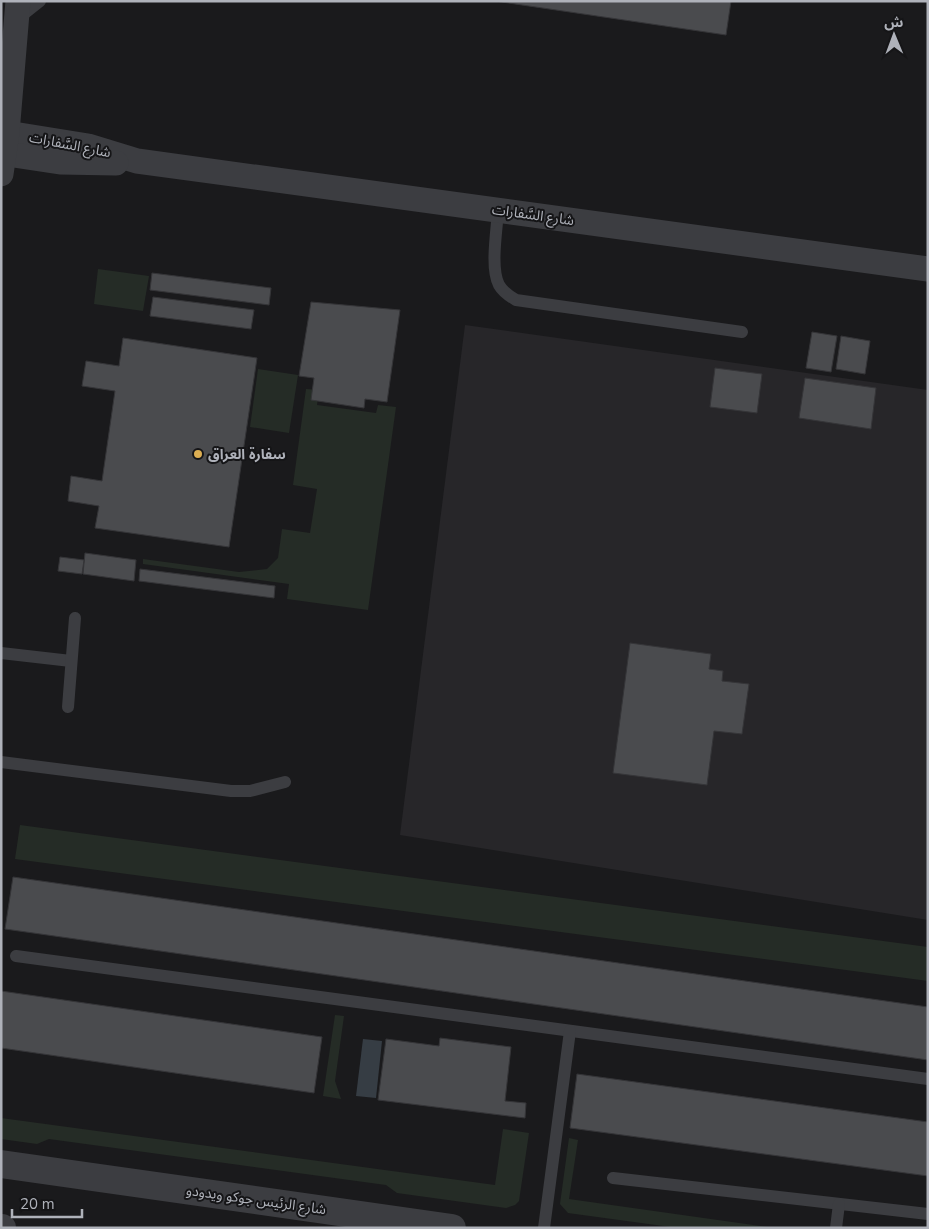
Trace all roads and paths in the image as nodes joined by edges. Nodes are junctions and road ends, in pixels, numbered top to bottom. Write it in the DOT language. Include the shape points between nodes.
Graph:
graph roads {
  1 [pos="40,1"];
  2 [pos="11,15"];
  3 [pos="3,149"];
  4 [pos="498,210"];
  5 [pos="928,269"];
  6 [pos="742,332"];
  7 [pos="75,618"];
  8 [pos="1,653"];
  9 [pos="71,661"];
  10 [pos="68,706"];
  11 [pos="1,762"];
  12 [pos="285,782"];
  13 [pos="16,956"];
  14 [pos="570,1031"];
  15 [pos="928,1079"];
  16 [pos="1,1164"];
  17 [pos="613,1178"];
  18 [pos="839,1204"];
  19 [pos="928,1214"];
  20 [pos="452,1228"];
  21 [pos="544,1228"];
  22 [pos="836,1228"];
  1 -- 2 [label="lane"];
  2 -- 3 [label="street"];
  3 -- 4 [label="street, شارع السَّفارات" via="60,162 137,161"];
  4 -- 5 [label="street, شارع السَّفارات"];
  4 -- 6 [label="lane" via="495,274 506,294 516,300"];
  7 -- 9 [label="lane"];
  8 -- 9 [label="lane"];
  9 -- 10 [label="lane"];
  11 -- 12 [label="lane" via="231,791 259,789"];
  13 -- 14 [label="lane"];
  14 -- 15 [label="lane"];
  14 -- 21 [label="lane"];
  16 -- 20 [label="street, شارع الرئيس جوكو ويدودو"];
  17 -- 18 [label="lane"];
  18 -- 19 [label="lane"];
  18 -- 22 [label="lane"];
}
